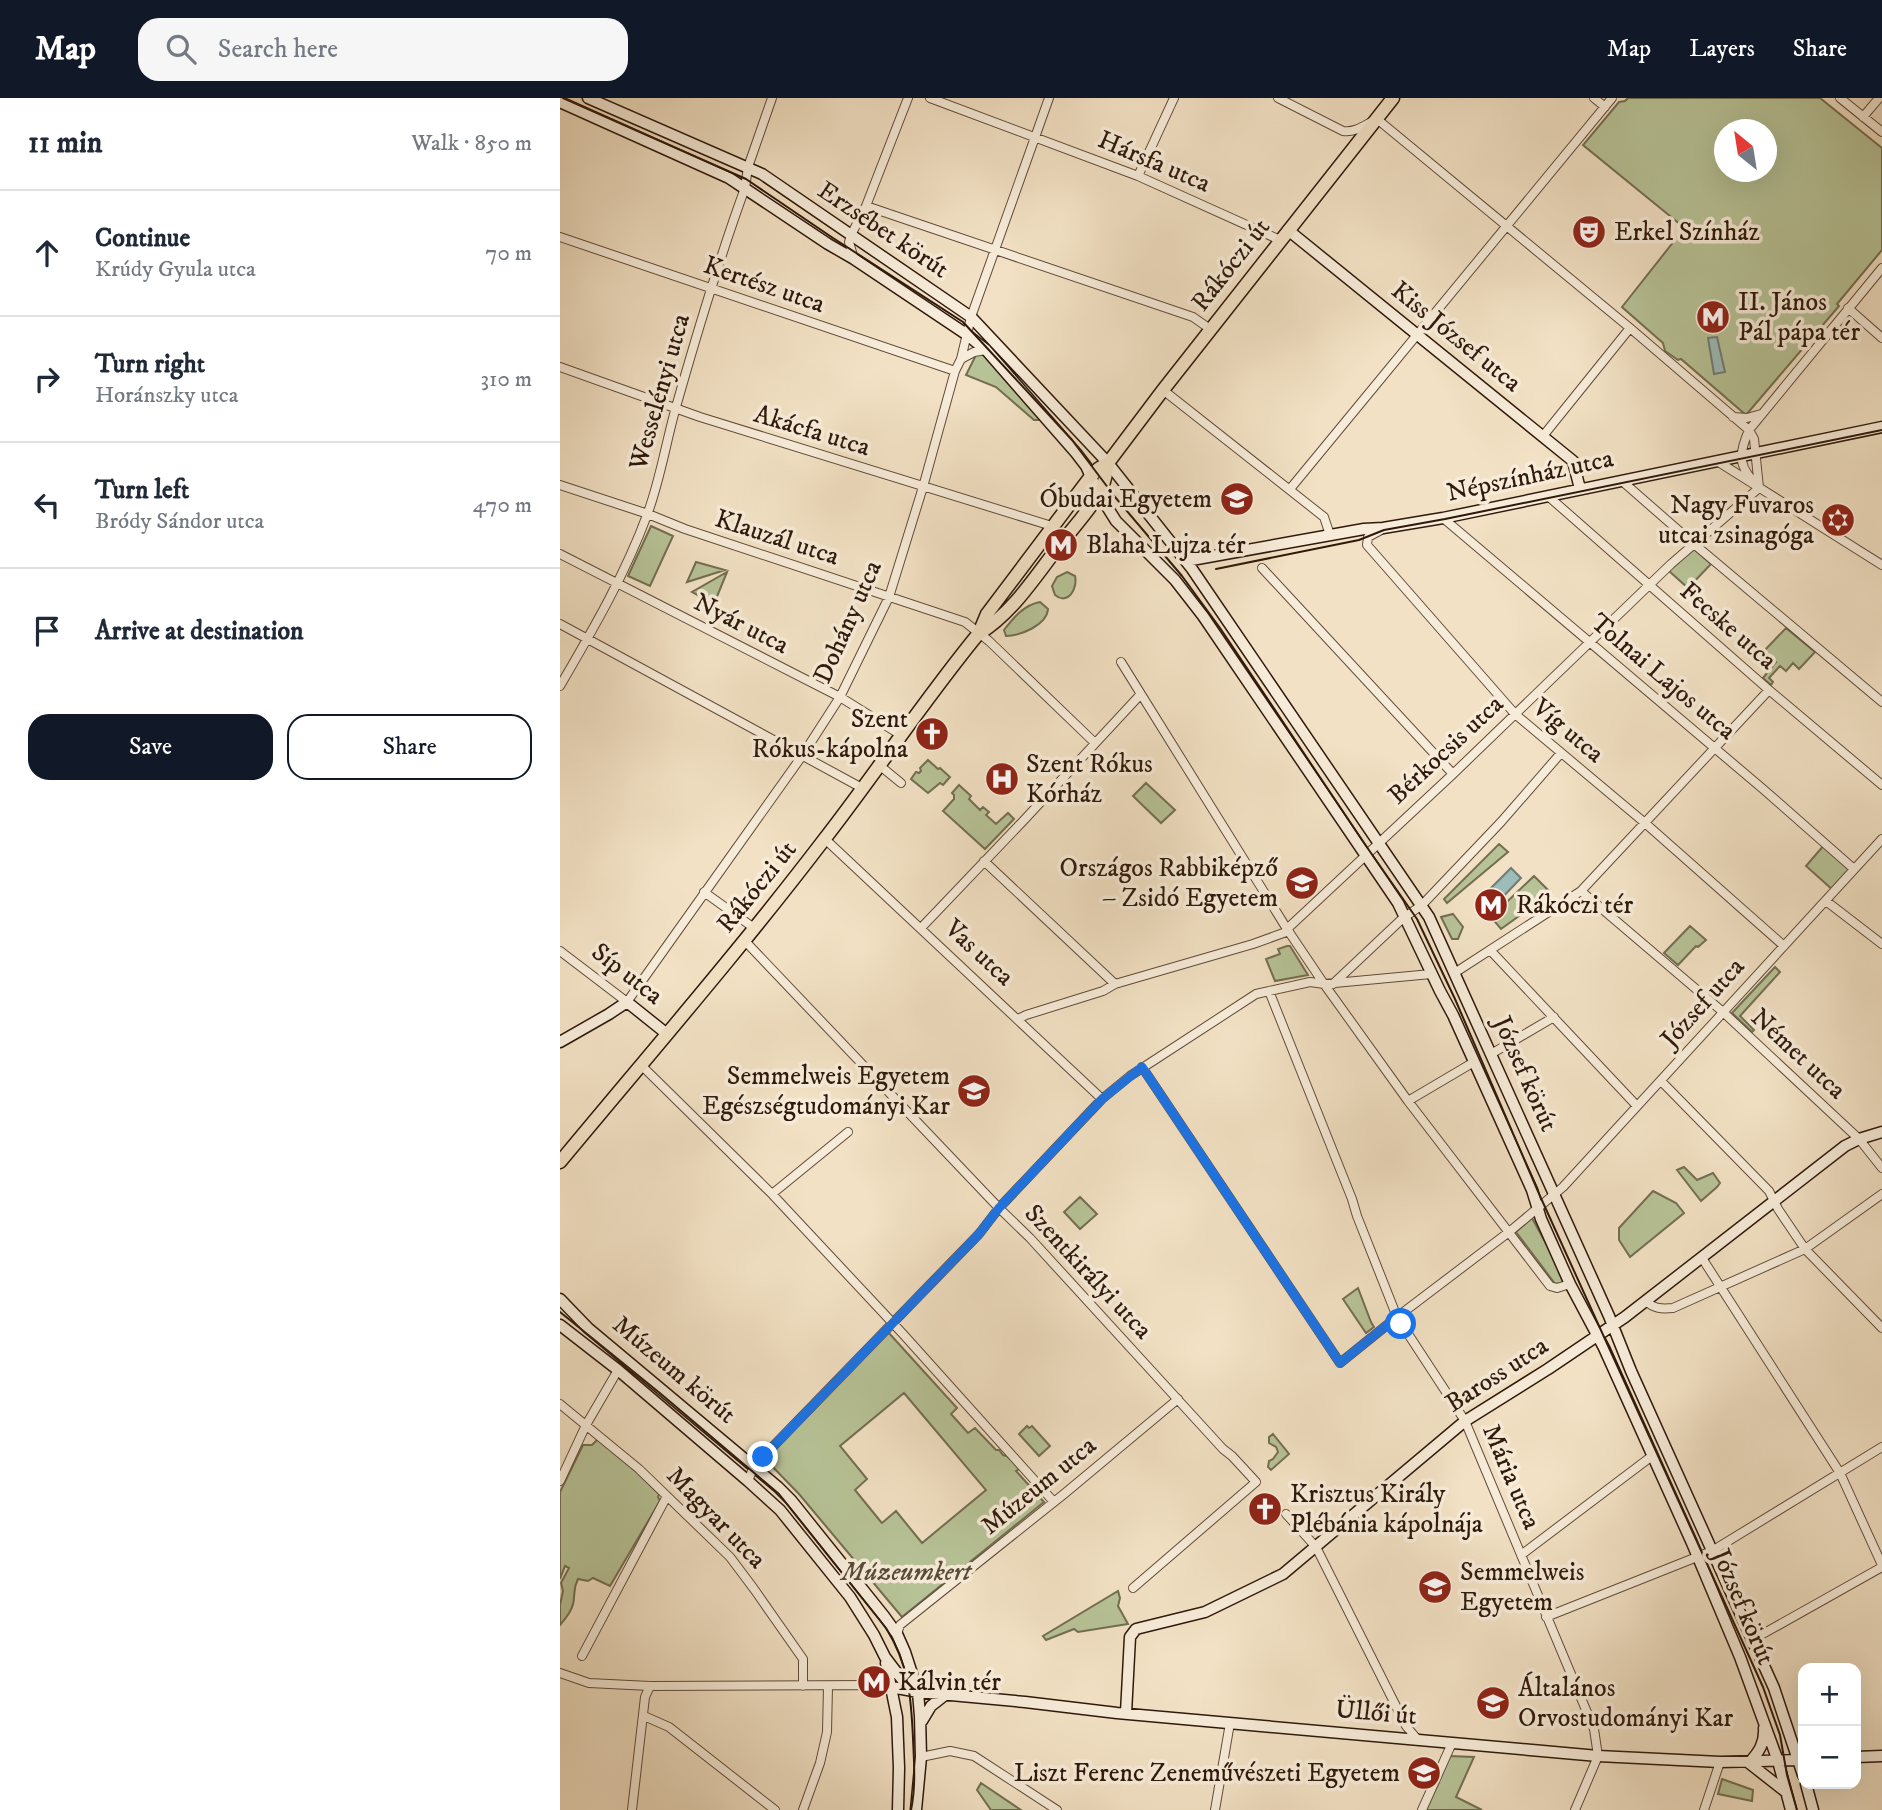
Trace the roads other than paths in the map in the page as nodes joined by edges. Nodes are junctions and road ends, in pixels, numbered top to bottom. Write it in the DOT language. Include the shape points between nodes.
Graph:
graph roads {
  1 [pos="588,98"];
  2 [pos="772,98"];
  3 [pos="908,98"];
  4 [pos="930,98"];
  5 [pos="1049,98"];
  6 [pos="1174,98"];
  7 [pos="1278,98"];
  8 [pos="1393,98"];
  9 [pos="1594,98"];
  10 [pos="1612,98"];
  11 [pos="1840,98"];
  12 [pos="1879,98"];
  13 [pos="560,102"];
  14 [pos="1605,107"];
  15 [pos="1863,117"];
  16 [pos="1377,119"];
  17 [pos="1882,132"];
  18 [pos="1035,137"];
  19 [pos="748,167"];
  20 [pos="1138,176"];
  21 [pos="745,188"];
  22 [pos="866,206"];
  23 [pos="1506,226"];
  24 [pos="851,234"];
  25 [pos="1284,235"];
  26 [pos="560,237"];
  27 [pos="996,251"];
  28 [pos="854,259"];
  29 [pos="1882,268"];
  30 [pos="711,289"];
  31 [pos="1848,308"];
  32 [pos="971,317"];
  33 [pos="1210,328"];
  34 [pos="1630,328"];
  35 [pos="966,334"];
  36 [pos="1416,336"];
  37 [pos="1882,338"];
  38 [pos="986,350"];
  39 [pos="961,359"];
  40 [pos="560,367"];
  41 [pos="955,371"];
  42 [pos="1163,390"];
  43 [pos="676,408"];
  44 [pos="1763,413"];
  45 [pos="1733,417"];
  46 [pos="1882,427"];
  47 [pos="1749,430"];
  48 [pos="1543,436"];
  49 [pos="1755,453"];
  50 [pos="1740,456"];
  51 [pos="1717,461"];
  52 [pos="1108,463"];
  53 [pos="1622,481"];
  54 [pos="560,485"];
  55 [pos="1095,485"];
  56 [pos="923,487"];
  57 [pos="1759,488"];
  58 [pos="1290,489"];
  59 [pos="1580,489"];
  60 [pos="1548,496"];
  61 [pos="648,514"];
  62 [pos="1443,517"];
  63 [pos="1055,527"];
  64 [pos="1383,528"];
  65 [pos="1330,535"];
  66 [pos="1694,544"];
  67 [pos="560,554"];
  68 [pos="1186,561"];
  69 [pos="1882,565"];
  70 [pos="1262,568"];
  71 [pos="617,584"];
  72 [pos="1649,585"];
  73 [pos="889,597"];
  74 [pos="560,624"];
  75 [pos="979,633"];
  76 [pos="588,639"];
  77 [pos="1591,642"];
  78 [pos="1121,662"];
  79 [pos="560,686"];
  80 [pos="1769,690"];
  81 [pos="1140,695"];
  82 [pos="840,697"];
  83 [pos="1882,702"];
  84 [pos="1515,714"];
  85 [pos="901,735"];
  86 [pos="1095,743"];
  87 [pos="1715,749"];
  88 [pos="1561,753"];
  89 [pos="802,756"];
  90 [pos="879,765"];
  91 [pos="1453,774"];
  92 [pos="901,783"];
  93 [pos="1882,785"];
  94 [pos="862,788"];
  95 [pos="1645,823"];
  96 [pos="825,839"];
  97 [pos="1882,839"];
  98 [pos="1378,843"];
  99 [pos="1366,855"];
  100 [pos="984,861"];
  101 [pos="1854,869"];
  102 [pos="1581,891"];
  103 [pos="704,892"];
  104 [pos="1826,901"];
  105 [pos="1422,905"];
  106 [pos="1404,917"];
  107 [pos="754,928"];
  108 [pos="921,928"];
  109 [pos="1288,930"];
  110 [pos="744,940"];
  111 [pos="1882,944"];
  112 [pos="1784,946"];
  113 [pos="1490,950"];
  114 [pos="560,951"];
  115 [pos="1456,972"];
  116 [pos="1431,974"];
  117 [pos="1115,984"];
  118 [pos="1328,984"];
  119 [pos="1269,991"];
  120 [pos="627,1002"];
  121 [pos="1723,1013"];
  122 [pos="1553,1017"];
  123 [pos="1018,1020"];
  124 [pos="667,1034"];
  125 [pos="560,1042"];
  126 [pos="1491,1054"];
  127 [pos="1474,1062"];
  128 [pos="641,1065"];
  129 [pos="1142,1067"];
  130 [pos="1661,1081"];
  131 [pos="1102,1099"];
  132 [pos="1408,1101"];
  133 [pos="1637,1106"];
  134 [pos="848,1132"];
  135 [pos="1882,1132"];
  136 [pos="1859,1139"];
  137 [pos="560,1162"];
  138 [pos="1882,1168"];
  139 [pos="772,1194"];
  140 [pos="1882,1194"];
  141 [pos="1554,1195"];
  142 [pos="1774,1202"];
  143 [pos="999,1208"];
  144 [pos="1538,1208"];
  145 [pos="1509,1232"];
  146 [pos="1805,1249"];
  147 [pos="1702,1258"];
  148 [pos="1570,1284"];
  149 [pos="1721,1287"];
  150 [pos="560,1299"];
  151 [pos="1646,1301"];
  152 [pos="1397,1317"];
  153 [pos="891,1323"];
  154 [pos="560,1325"];
  155 [pos="1612,1325"];
  156 [pos="1882,1328"];
  157 [pos="1597,1336"];
  158 [pos="618,1370"];
  159 [pos="1178,1399"];
  160 [pos="560,1404"];
  161 [pos="1465,1421"];
  162 [pos="586,1425"];
  163 [pos="1882,1447"];
  164 [pos="1652,1456"];
  165 [pos="754,1466"];
  166 [pos="1840,1473"];
  167 [pos="560,1481"];
  168 [pos="748,1481"];
  169 [pos="667,1496"];
  170 [pos="1054,1502"];
  171 [pos="1286,1514"];
  172 [pos="1316,1547"];
  173 [pos="1705,1554"];
  174 [pos="1521,1555"];
  175 [pos="1882,1566"];
  176 [pos="1133,1587"];
  177 [pos="1546,1617"];
  178 [pos="897,1634"];
  179 [pos="1752,1640"];
  180 [pos="582,1656"];
  181 [pos="885,1657"];
  182 [pos="912,1670"];
  183 [pos="560,1673"];
  184 [pos="650,1686"];
  185 [pos="803,1686"];
  186 [pos="828,1686"];
  187 [pos="892,1687"];
  188 [pos="918,1692"];
  189 [pos="945,1695"];
  190 [pos="1126,1713"];
  191 [pos="644,1716"];
  192 [pos="1764,1720"];
  193 [pos="921,1723"];
  194 [pos="1230,1723"];
  195 [pos="1787,1728"];
  196 [pos="1418,1740"];
  197 [pos="1798,1740"];
  198 [pos="1452,1743"];
  199 [pos="1798,1753"];
  200 [pos="1598,1756"];
  201 [pos="1882,1756"];
  202 [pos="921,1757"];
  203 [pos="1861,1757"];
  204 [pos="1798,1760"];
  205 [pos="1778,1761"];
  206 [pos="1720,1762"];
  207 [pos="1749,1763"];
  208 [pos="1807,1789"];
  209 [pos="1786,1792"];
  210 [pos="632,1810"];
  211 [pos="775,1810"];
  212 [pos="803,1810"];
  213 [pos="898,1810"];
  214 [pos="916,1810"];
  215 [pos="1057,1810"];
  216 [pos="1215,1810"];
  217 [pos="1422,1810"];
  218 [pos="1574,1810"];
  219 [pos="1704,1810"];
  220 [pos="1791,1810"];
  221 [pos="1812,1810"];
  1 -- 19 [label="main road, Erzsébet körút"];
  2 -- 19 [label="street, Wesselényi utca"];
  3 -- 22 [label="street"];
  4 -- 18 [label="street, Hársfa utca"];
  5 -- 18 [label="street, Dohány utca"];
  6 -- 20 [label="street"];
  7 -- 16 [label="street" via="1349,132"];
  8 -- 16 [label="main road, Rákóczi út"];
  9 -- 14 [label="street"];
  10 -- 14 [label="street"];
  11 -- 15 [label="street"];
  12 -- 15 [label="street"];
  13 -- 21 [label="main road, Erzsébet körút"];
  14 -- 23 [label="street"];
  15 -- 17 [label="street"];
  16 -- 23 [label="street"];
  16 -- 25 [label="main road, Rákóczi út"];
  18 -- 20 [label="street, Hársfa utca"];
  18 -- 27 [label="street, Dohány utca"];
  19 -- 21 [label="street, Wesselényi utca"];
  19 -- 24 [label="main road, Erzsébet körút"];
  20 -- 25 [label="street, Hársfa utca"];
  21 -- 28 [label="main road, Erzsébet körút"];
  21 -- 30 [label="street, Wesselényi utca"];
  22 -- 24 [label="street"];
  22 -- 27 [label="street"];
  23 -- 34 [label="street"];
  23 -- 36 [label="street"];
  24 -- 28 [label="street"];
  24 -- 32 [label="main road, Erzsébet körút"];
  25 -- 33 [label="main road, Rákóczi út"];
  25 -- 36 [label="main road, Kiss József utca"];
  26 -- 30 [label="street, Kertész utca"];
  27 -- 32 [label="street, Dohány utca"];
  27 -- 33 [label="street" via="1193,317"];
  28 -- 35 [label="main road, Erzsébet körút"];
  29 -- 31 [label="street"];
  30 -- 41 [label="street, Kertész utca"];
  30 -- 43 [label="street, Wesselényi utca"];
  31 -- 37 [label="street"];
  31 -- 44 [label="street"];
  32 -- 35 [label="street, Dohány utca"];
  32 -- 52 [label="main road, Erzsébet körút"];
  33 -- 42 [label="main road, Rákóczi út"];
  34 -- 45 [label="street"];
  34 -- 48 [label="street"];
  35 -- 38 [label="main road, Erzsébet körút"];
  35 -- 39 [label="street, Dohány utca"];
  36 -- 48 [label="main road, Kiss József utca"];
  36 -- 58 [label="street"];
  38 -- 39 [label="street"];
  38 -- 55 [label="main road, Erzsébet körút" via="1076,453"];
  39 -- 41 [label="street, Dohány utca"];
  40 -- 43 [label="street, Akácfa utca"];
  41 -- 56 [label="street, Dohány utca"];
  42 -- 52 [label="main road, Rákóczi út"];
  42 -- 58 [label="street"];
  43 -- 56 [label="street, Akácfa utca"];
  43 -- 61 [label="street, Wesselényi utca"];
  44 -- 45 [label="street"];
  44 -- 47 [label="street"];
  45 -- 47 [label="street"];
  46 -- 49 [label="main road, Népszínház utca"];
  47 -- 49 [label="street"];
  47 -- 50 [label="street"];
  48 -- 59 [label="main road, Kiss József utca" via="1573,461"];
  49 -- 50 [label="main road, Népszínház utca"];
  49 -- 57 [label="street"];
  50 -- 51 [label="main road, Népszínház utca"];
  50 -- 57 [label="street"];
  51 -- 53 [label="main road, Népszínház utca"];
  51 -- 57 [label="street"];
  52 -- 55 [label="main road, Rákóczi út" via="1098,468"];
  52 -- 55 [label="main road, Rákóczi út" via="1104,483"];
  52 -- 68 [label="main road, József körút"];
  53 -- 59 [label="main road, Népszínház utca"];
  53 -- 66 [label="street"];
  54 -- 61 [label="street, Klauzál utca"];
  55 -- 63 [label="main road, Rákóczi út"];
  55 -- 75 [label="main road, Rákóczi út" via="1014,604"];
  55 -- 99 [label="main road, József körút" via="1116,521 1175,580 1203,616"];
  56 -- 63 [label="street, Akácfa utca"];
  56 -- 73 [label="street, Dohány utca"];
  57 -- 66 [label="street, Bérkocsis utca"];
  57 -- 69 [label="street"];
  58 -- 65 [label="street" via="1324,517"];
  59 -- 60 [label="main road, Népszínház utca"];
  60 -- 62 [label="main road, Népszínház utca"];
  60 -- 72 [label="street, Fecske utca"];
  61 -- 71 [label="street, Wesselényi utca"];
  61 -- 73 [label="street, Klauzál utca"];
  62 -- 64 [label="main road, Népszínház utca"];
  62 -- 77 [label="street, Tolnai Lajos utca"];
  63 -- 75 [label="main road, Rákóczi út" via="987,614"];
  64 -- 65 [label="main road, Népszínház utca"];
  64 -- 84 [label="street, Víg utca" via="1368,537 1367,545"];
  65 -- 68 [label="main road, Népszínház utca"];
  66 -- 72 [label="street, Bérkocsis utca"];
  66 -- 83 [label="street"];
  67 -- 71 [label="street, Nyár utca"];
  68 -- 98 [label="main road, József körút"];
  70 -- 91 [label="street"];
  71 -- 76 [label="street, Wesselényi utca"];
  71 -- 82 [label="street, Nyár utca"];
  72 -- 77 [label="street, Bérkocsis utca"];
  72 -- 80 [label="street, Fecske utca"];
  73 -- 75 [label="street, Klauzál utca" via="965,622"];
  73 -- 82 [label="street, Dohány utca"];
  74 -- 76 [label="street"];
  75 -- 85 [label="main road, Rákóczi út"];
  75 -- 86 [label="street, Klauzál utca"];
  76 -- 79 [label="street, Wesselényi utca"];
  76 -- 89 [label="street"];
  77 -- 84 [label="street, Bérkocsis utca"];
  77 -- 87 [label="street, Tolnai Lajos utca"];
  78 -- 81 [label="street"];
  80 -- 87 [label="street"];
  80 -- 93 [label="street, Fecske utca"];
  81 -- 86 [label="street"];
  81 -- 109 [label="street"];
  82 -- 85 [label="street, Nyár utca"];
  82 -- 89 [label="street, Dohány utca"];
  84 -- 88 [label="street, Víg utca"];
  84 -- 91 [label="street, Bérkocsis utca"];
  85 -- 90 [label="main road, Rákóczi út"];
  86 -- 100 [label="street"];
  87 -- 95 [label="street"];
  87 -- 101 [label="street, Tolnai Lajos utca"];
  88 -- 95 [label="street, Víg utca"];
  88 -- 105 [label="street"];
  89 -- 94 [label="street"];
  89 -- 103 [label="street, Dohány utca"];
  90 -- 92 [label="street"];
  90 -- 94 [label="main road, Rákóczi út"];
  91 -- 98 [label="street, Bérkocsis utca"];
  94 -- 96 [label="main road, Rákóczi út"];
  95 -- 102 [label="street"];
  95 -- 112 [label="street, Víg utca"];
  96 -- 107 [label="main road, Rákóczi út"];
  96 -- 108 [label="street, Vas utca"];
  97 -- 101 [label="street, József utca"];
  98 -- 99 [label="street, Bérkocsis utca"];
  98 -- 105 [label="main road, József körút"];
  99 -- 106 [label="main road, József körút"];
  99 -- 109 [label="street, Bérkocsis utca"];
  100 -- 108 [label="street"];
  100 -- 117 [label="street"];
  101 -- 104 [label="street, József utca"];
  102 -- 113 [label="street"];
  102 -- 121 [label="street, Német utca"];
  103 -- 107 [label="street"];
  103 -- 120 [label="street, Dohány utca"];
  104 -- 111 [label="street"];
  104 -- 112 [label="street, József utca"];
  105 -- 106 [label="street"];
  105 -- 115 [label="main road, József körút"];
  106 -- 116 [label="main road, József körút"];
  106 -- 118 [label="street"];
  107 -- 110 [label="main road, Rákóczi út"];
  108 -- 123 [label="street, Vas utca"];
  109 -- 117 [label="street"];
  109 -- 118 [label="street"];
  110 -- 124 [label="main road, Rákóczi út"];
  110 -- 143 [label="street, Szentkirályi utca"];
  112 -- 121 [label="street, József utca"];
  113 -- 115 [label="street"];
  113 -- 122 [label="street"];
  114 -- 120 [label="street, Síp utca"];
  115 -- 126 [label="main road, József körút"];
  116 -- 118 [label="street"];
  116 -- 127 [label="main road, József körút"];
  117 -- 123 [label="street"];
  118 -- 119 [label="street" via="1310,982"];
  118 -- 132 [label="street"];
  119 -- 129 [label="street" via="1242,1002"];
  119 -- 152 [label="street"];
  120 -- 124 [label="main road, Síp utca"];
  120 -- 125 [label="main road, Dohány utca"];
  121 -- 130 [label="street, József utca"];
  121 -- 136 [label="street, Német utca"];
  122 -- 126 [label="street"];
  122 -- 133 [label="street"];
  123 -- 131 [label="street, Vas utca"];
  124 -- 128 [label="main road, Rákóczi út"];
  126 -- 141 [label="main road, József körút"];
  127 -- 132 [label="street"];
  127 -- 144 [label="main road, József körút"];
  128 -- 137 [label="main road, Rákóczi út"];
  128 -- 139 [label="street"];
  129 -- 131 [label="street"];
  129 -- 152 [label="street, József utca" via="1340,1363"];
  130 -- 133 [label="street, József utca"];
  130 -- 142 [label="street" via="1769,1191"];
  131 -- 143 [label="street"];
  132 -- 145 [label="street"];
  133 -- 141 [label="street, József utca"];
  134 -- 139 [label="street"];
  135 -- 136 [label="main road, Baross utca"];
  136 -- 138 [label="street, Német utca"];
  136 -- 142 [label="main road, Baross utca"];
  139 -- 153 [label="street"];
  140 -- 146 [label="street"];
  141 -- 144 [label="street, József utca"];
  141 -- 155 [label="main road, József körút"];
  142 -- 146 [label="street"];
  142 -- 147 [label="main road, Baross utca"];
  143 -- 153 [label="street"];
  143 -- 159 [label="street, Szentkirályi utca"];
  144 -- 145 [label="street, József utca"];
  144 -- 148 [label="main road, József körút"];
  145 -- 148 [label="street" via="1550,1286"];
  145 -- 152 [label="street, József utca"];
  146 -- 149 [label="street"];
  146 -- 156 [label="street"];
  147 -- 149 [label="street"];
  147 -- 151 [label="main road, Baross utca"];
  148 -- 157 [label="main road, József körút"];
  149 -- 151 [label="street" via="1673,1308 1653,1307"];
  149 -- 166 [label="street"];
  150 -- 165 [label="main road, Múzeum körút" via="588,1328"];
  151 -- 155 [label="main road, Baross utca"];
  152 -- 161 [label="street, Mária utca"];
  153 -- 165 [label="street"];
  153 -- 170 [label="street"];
  154 -- 158 [label="main road, Múzeum körút"];
  155 -- 157 [label="main road, Baross utca"];
  155 -- 173 [label="main road, József körút"];
  157 -- 161 [label="main road, Baross utca"];
  157 -- 164 [label="main road, József körút"];
  158 -- 162 [label="street"];
  158 -- 168 [label="main road, Múzeum körút"];
  159 -- 170 [label="street, Múzeum utca"];
  159 -- 176 [label="street, Szentkirályi utca" via="1256,1482"];
  160 -- 162 [label="street, Magyar utca"];
  161 -- 172 [label="main road, Baross utca"];
  161 -- 174 [label="street, Mária utca"];
  162 -- 167 [label="street"];
  162 -- 169 [label="street, Magyar utca"];
  163 -- 166 [label="street"];
  164 -- 173 [label="main road, József körút"];
  164 -- 174 [label="street"];
  165 -- 168 [label="street"];
  165 -- 178 [label="main road, Múzeum körút" via="791,1500"];
  166 -- 173 [label="street"];
  166 -- 175 [label="street"];
  168 -- 181 [label="main road, Múzeum körút" via="784,1515 834,1577"];
  169 -- 180 [label="street"];
  169 -- 185 [label="street, Magyar utca" via="730,1557 775,1618 803,1658"];
  170 -- 178 [label="street, Múzeum utca" via="900,1625"];
  171 -- 172 [label="street"];
  172 -- 190 [label="main road, Baross utca" via="1283,1574 1252,1590 1198,1614 1132,1632"];
  172 -- 196 [label="street" via="1406,1726"];
  173 -- 177 [label="street"];
  173 -- 179 [label="main road, József körút"];
  173 -- 192 [label="main road, József körút"];
  174 -- 177 [label="street, Mária utca"];
  175 -- 179 [label="street"];
  177 -- 200 [label="street, Mária utca" via="1595,1732"];
  178 -- 182 [label="main road"];
  179 -- 195 [label="main road, József körút"];
  181 -- 187 [label="main road"];
  181 -- 188 [label="main road"];
  182 -- 188 [label="main road"];
  182 -- 189 [label="main road" via="922,1684"];
  183 -- 184 [label="street" via="589,1683"];
  184 -- 185 [label="street"];
  184 -- 191 [label="street"];
  185 -- 186 [label="street"];
  186 -- 187 [label="street"];
  186 -- 212 [label="street" via="827,1732"];
  187 -- 188 [label="main road"];
  187 -- 213 [label="main road" via="897,1717"];
  188 -- 189 [label="main road"];
  188 -- 193 [label="main road"];
  189 -- 190 [label="main road, Üllői út"];
  189 -- 193 [label="main road"];
  190 -- 194 [label="main road, Üllői út"];
  191 -- 210 [label="street"];
  191 -- 211 [label="street" via="670,1727"];
  192 -- 205 [label="main road, József körút"];
  192 -- 207 [label="main road" via="1765,1738"];
  193 -- 202 [label="main road"];
  194 -- 196 [label="main road, Üllői út"];
  194 -- 216 [label="street"];
  195 -- 197 [label="main road"];
  195 -- 199 [label="main road, József körút"];
  196 -- 198 [label="main road, Üllői út"];
  198 -- 200 [label="main road, Üllői út"];
  198 -- 217 [label="street"];
  200 -- 206 [label="main road, Üllői út"];
  200 -- 218 [label="street"];
  201 -- 203 [label="main road"];
  202 -- 214 [label="main road"];
  202 -- 215 [label="street" via="950,1751 974,1756"];
  204 -- 205 [label="main road, Üllői út"];
  205 -- 207 [label="main road, Üllői út"];
  205 -- 209 [label="main road, József körút"];
  206 -- 207 [label="main road, Üllői út"];
  206 -- 219 [label="street"];
  207 -- 209 [label="main road"];
  208 -- 221 [label="main road"];
  209 -- 220 [label="main road, József körút"];
}
